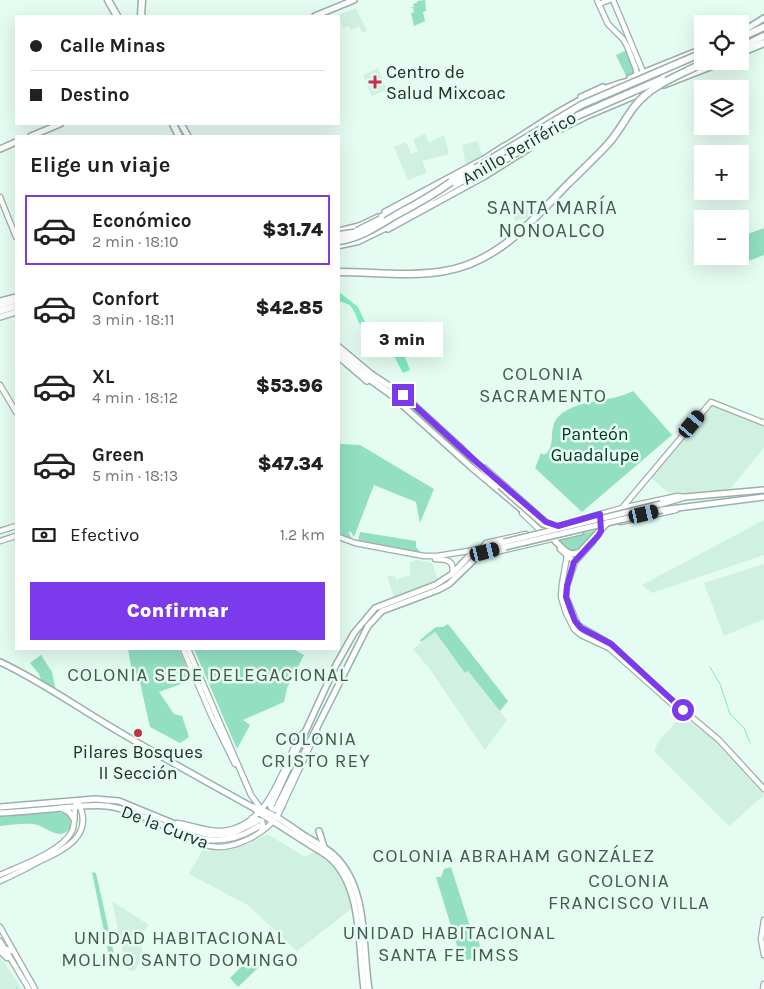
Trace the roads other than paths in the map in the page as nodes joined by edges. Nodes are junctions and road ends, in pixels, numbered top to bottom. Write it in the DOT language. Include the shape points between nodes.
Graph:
graph roads {
  1 [pos="108,0"];
  2 [pos="142,0"];
  3 [pos="354,0"];
  4 [pos="609,0"];
  5 [pos="613,0"];
  6 [pos="598,2"];
  7 [pos="116,15"];
  8 [pos="141,15"];
  9 [pos="317,15"];
  10 [pos="764,18"];
  11 [pos="764,27"];
  12 [pos="749,29"];
  13 [pos="749,33"];
  14 [pos="764,35"];
  15 [pos="749,42"];
  16 [pos="764,44"];
  17 [pos="749,50"];
  18 [pos="694,53"];
  19 [pos="694,57"];
  20 [pos="694,57"];
  21 [pos="694,63"];
  22 [pos="694,67"];
  23 [pos="694,68"];
  24 [pos="703,70"];
  25 [pos="642,76"];
  26 [pos="663,79"];
  27 [pos="58,125"];
  28 [pos="32,135"];
  29 [pos="15,142"];
  30 [pos="0,149"];
  31 [pos="496,162"];
  32 [pos="476,168"];
  33 [pos="451,182"];
  34 [pos="0,197"];
  35 [pos="414,202"];
  36 [pos="15,234"];
  37 [pos="358,234"];
  38 [pos="340,238"];
  39 [pos="340,238"];
  40 [pos="340,238"];
  41 [pos="340,238"];
  42 [pos="340,238"];
  43 [pos="340,238"];
  44 [pos="340,272"];
  45 [pos="15,303"];
  46 [pos="0,307"];
  47 [pos="15,312"];
  48 [pos="0,317"];
  49 [pos="340,349"];
  50 [pos="340,354"];
  51 [pos="340,358"];
  52 [pos="0,385"];
  53 [pos="392,395"];
  54 [pos="15,410"];
  55 [pos="764,423"];
  56 [pos="473,459"];
  57 [pos="764,490"];
  58 [pos="685,497"];
  59 [pos="764,497"];
  60 [pos="662,507"];
  61 [pos="622,508"];
  62 [pos="680,508"];
  63 [pos="600,514"];
  64 [pos="584,518"];
  65 [pos="535,519"];
  66 [pos="574,521"];
  67 [pos="611,523"];
  68 [pos="15,526"];
  69 [pos="601,526"];
  70 [pos="558,527"];
  71 [pos="588,530"];
  72 [pos="0,531"];
  73 [pos="541,531"];
  74 [pos="15,536"];
  75 [pos="340,536"];
  76 [pos="552,540"];
  77 [pos="0,541"];
  78 [pos="504,544"];
  79 [pos="482,548"];
  80 [pos="475,550"];
  81 [pos="424,556"];
  82 [pos="478,556"];
  83 [pos="567,556"];
  84 [pos="574,562"];
  85 [pos="452,574"];
  86 [pos="391,605"];
  87 [pos="585,633"];
  88 [pos="183,650"];
  89 [pos="188,650"];
  90 [pos="0,662"];
  91 [pos="236,763"];
  92 [pos="764,789"];
  93 [pos="77,800"];
  94 [pos="275,804"];
  95 [pos="77,806"];
  96 [pos="0,807"];
  97 [pos="61,808"];
  98 [pos="260,811"];
  99 [pos="0,813"];
  100 [pos="74,819"];
  101 [pos="275,819"];
  102 [pos="257,825"];
  103 [pos="319,831"];
  104 [pos="324,848"];
  105 [pos="0,875"];
  106 [pos="348,879"];
  107 [pos="0,881"];
  108 [pos="764,920"];
  109 [pos="0,927"];
  110 [pos="1,946"];
  111 [pos="13,951"];
  112 [pos="764,955"];
  113 [pos="764,984"];
  114 [pos="27,989"];
  115 [pos="35,989"];
  116 [pos="364,989"];
  117 [pos="369,989"];
  118 [pos="763,989"];
  1 -- 7 [label="highway"];
  2 -- 8 [label="highway"];
  3 -- 9 [label="main road"];
  4 -- 6 [label="street"];
  5 -- 25 [label="street"];
  6 -- 25 [label="street" via="608,24 623,39"];
  10 -- 12 [label="main road"];
  11 -- 13 [label="highway"];
  14 -- 15 [label="highway"];
  16 -- 17 [label="highway"];
  18 -- 25 [label="main road"];
  19 -- 25 [label="highway, Anillo Periférico"];
  20 -- 32 [label="highway, bridge" via="581,105"];
  21 -- 31 [label="highway, Anillo Periférico" via="584,110"];
  22 -- 26 [label="highway, bridge"];
  23 -- 44 [label="highway, bridge" via="645,95 606,146 517,235 489,255 445,271"];
  24 -- 40 [label="main road" via="562,128 424,211 361,242"];
  25 -- 32 [label="highway, bridge" via="590,95"];
  25 -- 38 [label="highway, Anillo Periférico" via="582,107 471,173"];
  26 -- 31 [label="highway, bridge" via="628,98 586,114 509,159"];
  26 -- 41 [label="highway, bridge" via="577,116 372,235 358,241"];
  27 -- 28 [label="main road"];
  29 -- 30 [label="main road"];
  31 -- 39 [label="highway, Anillo Periférico" via="374,231 350,241"];
  32 -- 33 [label="highway"];
  33 -- 35 [label="highway, bridge"];
  33 -- 37 [label="highway, bridge"];
  34 -- 36 [label="street"];
  35 -- 37 [label="highway, bridge"];
  35 -- 42 [label="highway, bridge"];
  37 -- 43 [label="highway, bridge"];
  45 -- 46 [label="highway"];
  47 -- 48 [label="main road"];
  49 -- 56 [label="main road" via="403,395"];
  50 -- 53 [label="highway"];
  51 -- 53 [label="main road" via="362,377"];
  52 -- 54 [label="street"];
  53 -- 65 [label="main road" via="471,467"];
  55 -- 61 [label="street" via="711,402"];
  56 -- 65 [label="street"];
  56 -- 70 [label="main road, bridge" via="544,524"];
  57 -- 58 [label="main road"];
  58 -- 60 [label="main road"];
  58 -- 61 [label="street"];
  59 -- 62 [label="main road"];
  60 -- 62 [label="main road"];
  60 -- 67 [label="main road, bridge"];
  60 -- 70 [label="main road, bridge"];
  61 -- 63 [label="street"];
  61 -- 67 [label="street"];
  62 -- 67 [label="street"];
  63 -- 64 [label="street"];
  63 -- 69 [label="street"];
  64 -- 66 [label="street"];
  64 -- 71 [label="street"];
  65 -- 70 [label="street"];
  65 -- 73 [label="street"];
  66 -- 70 [label="street"];
  66 -- 76 [label="street" via="568,528 553,533"];
  67 -- 69 [label="street"];
  67 -- 76 [label="main road, bridge" via="575,554"];
  67 -- 78 [label="main road, bridge"];
  68 -- 72 [label="street"];
  69 -- 71 [label="street"];
  69 -- 84 [label="street" via="598,536"];
  70 -- 73 [label="street"];
  70 -- 78 [label="main road, bridge"];
  71 -- 76 [label="street"];
  73 -- 76 [label="street"];
  73 -- 79 [label="street" via="486,543"];
  74 -- 77 [label="street"];
  75 -- 81 [label="street" via="355,543"];
  76 -- 82 [label="street"];
  76 -- 83 [label="street"];
  78 -- 79 [label="main road"];
  78 -- 82 [label="main road"];
  79 -- 80 [label="main road"];
  80 -- 81 [label="street"];
  80 -- 85 [label="main road"];
  81 -- 85 [label="street" via="448,560 453,566"];
  82 -- 86 [label="main road" via="449,584"];
  83 -- 84 [label="street"];
  83 -- 87 [label="street" via="561,597 570,623 576,631"];
  84 -- 87 [label="street" via="566,597 575,621"];
  85 -- 86 [label="main road"];
  86 -- 94 [label="main road" via="368,626"];
  86 -- 94 [label="main road" via="375,608 354,633 336,665"];
  87 -- 92 [label="street" via="611,644 683,712 719,740"];
  88 -- 91 [label="street"];
  89 -- 91 [label="street"];
  90 -- 98 [label="main road"];
  91 -- 98 [label="street"];
  93 -- 95 [label="street"];
  93 -- 96 [label="main road, De la Curva"];
  93 -- 102 [label="main road, De la Curva" via="119,801 200,834 223,836"];
  94 -- 98 [label="street"];
  94 -- 101 [label="street"];
  95 -- 97 [label="main road, De la Curva"];
  95 -- 100 [label="street"];
  95 -- 102 [label="main road, De la Curva" via="119,809 188,836 220,842 236,839"];
  95 -- 107 [label="street" via="82,825 74,841 56,854"];
  97 -- 99 [label="main road, De la Curva"];
  97 -- 100 [label="main road"];
  98 -- 101 [label="main road"];
  98 -- 102 [label="street"];
  100 -- 105 [label="street" via="71,833 55,848"];
  101 -- 102 [label="street"];
  101 -- 104 [label="main road"];
  101 -- 106 [label="main road" via="330,858"];
  103 -- 104 [label="main road"];
  104 -- 106 [label="main road" via="340,862"];
  106 -- 116 [label="main road" via="357,915"];
  106 -- 117 [label="main road" via="361,914"];
  108 -- 112 [label="street" via="761,939"];
  109 -- 111 [label="street"];
  110 -- 111 [label="main road"];
  110 -- 114 [label="street"];
  111 -- 115 [label="street"];
  113 -- 118 [label="street"];
}
